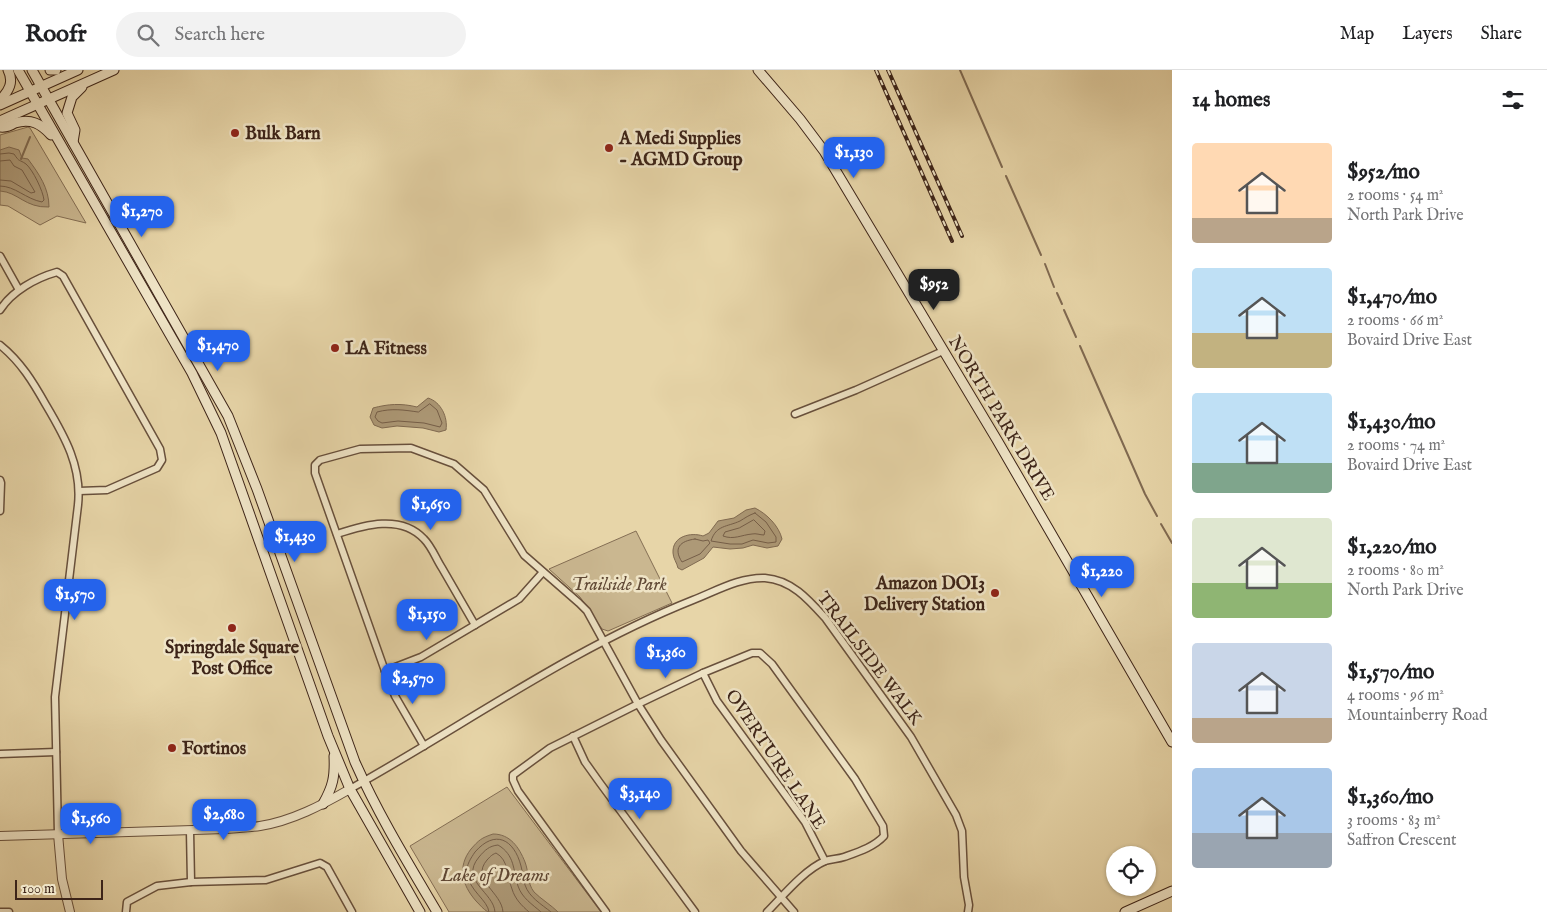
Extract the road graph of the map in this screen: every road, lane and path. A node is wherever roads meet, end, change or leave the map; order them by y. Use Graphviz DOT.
graph roads {
  1 [pos="8,70"];
  2 [pos="18,70"];
  3 [pos="32,70"];
  4 [pos="50,70"];
  5 [pos="56,70"];
  6 [pos="78,70"];
  7 [pos="114,70"];
  8 [pos="758,70"];
  9 [pos="89,81"];
  10 [pos="41,86"];
  11 [pos="30,92"];
  12 [pos="48,99"];
  13 [pos="0,100"];
  14 [pos="37,104"];
  15 [pos="0,105"];
  16 [pos="0,121"];
  17 [pos="0,127"];
  18 [pos="72,142"];
  19 [pos="62,148"];
  20 [pos="0,256"];
  21 [pos="19,290"];
  22 [pos="0,310"];
  23 [pos="0,345"];
  24 [pos="943,351"];
  25 [pos="795,414"];
  26 [pos="0,480"];
  27 [pos="242,487"];
  28 [pos="257,489"];
  29 [pos="79,491"];
  30 [pos="0,512"];
  31 [pos="337,534"];
  32 [pos="543,572"];
  33 [pos="475,626"];
  34 [pos="603,641"];
  35 [pos="385,671"];
  36 [pos="703,673"];
  37 [pos="638,704"];
  38 [pos="573,736"];
  39 [pos="1172,742"];
  40 [pos="424,746"];
  41 [pos="334,749"];
  42 [pos="56,752"];
  43 [pos="0,754"];
  44 [pos="363,781"];
  45 [pos="350,789"];
  46 [pos="323,804"];
  47 [pos="190,831"];
  48 [pos="58,834"];
  49 [pos="0,836"];
  50 [pos="826,861"];
  51 [pos="191,882"];
  52 [pos="1172,891"];
  53 [pos="782,898"];
  54 [pos="0,912"];
  55 [pos="9,912"];
  56 [pos="70,912"];
  57 [pos="126,912"];
  58 [pos="352,912"];
  59 [pos="420,912"];
  60 [pos="437,912"];
  61 [pos="606,912"];
  62 [pos="695,912"];
  63 [pos="767,912"];
  64 [pos="794,912"];
  65 [pos="968,912"];
  66 [pos="1125,912"];
  1 -- 13 [label="main road"];
  2 -- 11 [label="main road"];
  3 -- 10 [label="main road"];
  4 -- 5 [label="main road"];
  6 -- 10 [label="main road"];
  7 -- 9 [label="main road"];
  8 -- 24 [label="main road, NORTH PARK DRIVE"];
  9 -- 12 [label="main road"];
  9 -- 18 [label="main road"];
  10 -- 11 [label="main road"];
  10 -- 12 [label="main road"];
  11 -- 14 [label="main road"];
  11 -- 15 [label="main road"];
  12 -- 14 [label="main road"];
  12 -- 18 [label="main road"];
  14 -- 16 [label="main road"];
  14 -- 19 [label="main road"];
  17 -- 19 [label="main road"];
  18 -- 28 [label="main road"];
  19 -- 27 [label="main road"];
  20 -- 21 [label="street"];
  21 -- 22 [label="street"];
  21 -- 29 [label="street"];
  23 -- 29 [label="street"];
  24 -- 25 [label="street"];
  24 -- 39 [label="main road, NORTH PARK DRIVE"];
  26 -- 30 [label="street"];
  27 -- 28 [label="main road"];
  27 -- 41 [label="main road"];
  28 -- 44 [label="main road"];
  29 -- 42 [label="street"];
  31 -- 32 [label="street"];
  31 -- 33 [label="street"];
  31 -- 35 [label="street"];
  32 -- 33 [label="street"];
  32 -- 34 [label="street"];
  33 -- 35 [label="street"];
  34 -- 37 [label="street"];
  34 -- 40 [label="street, TRAILSIDE WALK"];
  34 -- 65 [label="street, TRAILSIDE WALK"];
  35 -- 40 [label="street"];
  36 -- 37 [label="street"];
  36 -- 50 [label="street, OVERTURE LANE"];
  36 -- 50 [label="street"];
  37 -- 38 [label="street"];
  37 -- 53 [label="street"];
  38 -- 61 [label="street"];
  38 -- 62 [label="street"];
  40 -- 44 [label="street, TRAILSIDE WALK"];
  41 -- 45 [label="main road"];
  41 -- 46 [label="main road"];
  42 -- 43 [label="street"];
  42 -- 48 [label="street"];
  44 -- 45 [label="street, TRAILSIDE WALK"];
  44 -- 60 [label="main road"];
  45 -- 46 [label="street"];
  45 -- 59 [label="main road"];
  46 -- 47 [label="street"];
  47 -- 48 [label="street"];
  47 -- 51 [label="street"];
  48 -- 49 [label="street"];
  48 -- 56 [label="street"];
  50 -- 53 [label="street"];
  51 -- 57 [label="street"];
  51 -- 58 [label="street"];
  52 -- 66 [label="main road"];
  53 -- 63 [label="street"];
  53 -- 64 [label="street"];
  54 -- 55 [label="street"];
}
